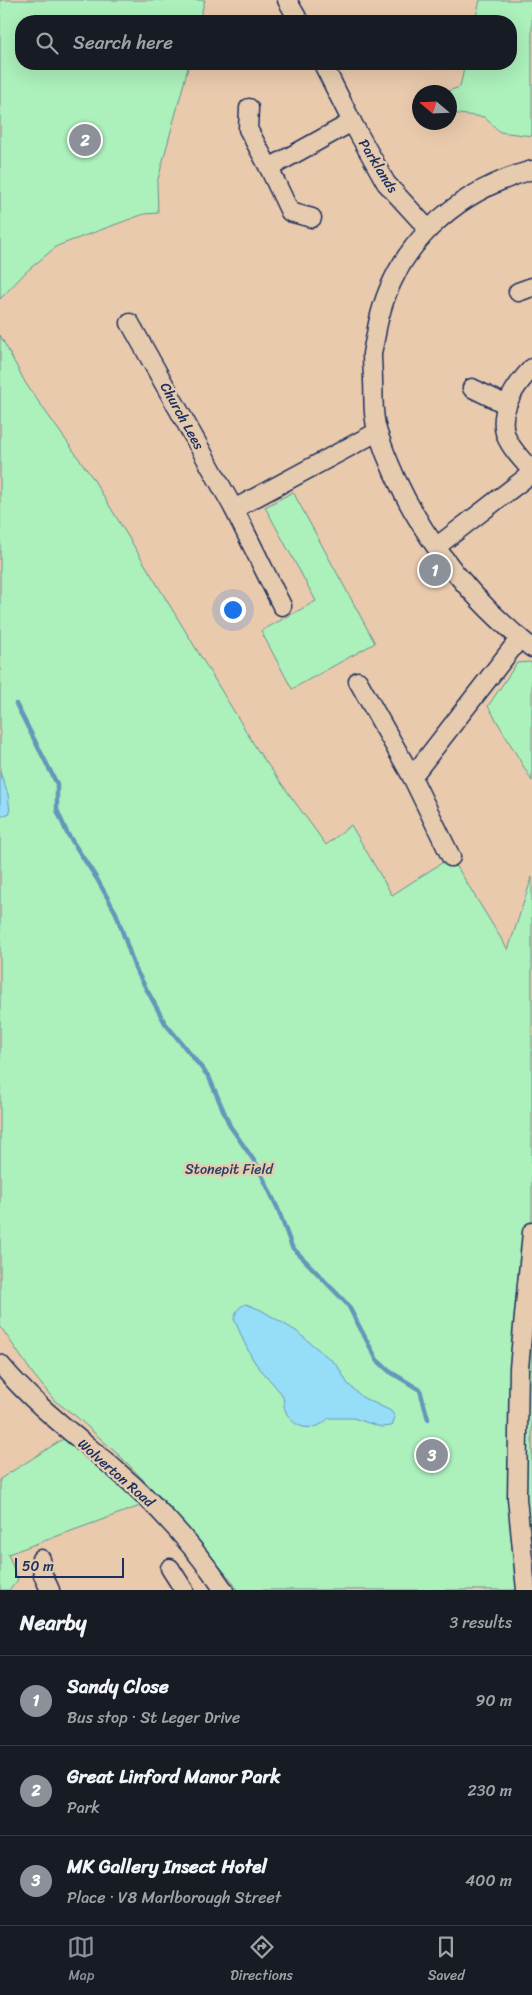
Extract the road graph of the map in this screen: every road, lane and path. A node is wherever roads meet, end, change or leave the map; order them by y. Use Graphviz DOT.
graph roads {
  1 [pos="287,0"];
  2 [pos="296,15"];
  3 [pos="326,70"];
  4 [pos="249,108"];
  5 [pos="352,122"];
  6 [pos="269,168"];
  7 [pos="532,170"];
  8 [pos="312,218"];
  9 [pos="428,229"];
  10 [pos="130,323"];
  11 [pos="532,368"];
  12 [pos="472,388"];
  13 [pos="507,405"];
  14 [pos="377,432"];
  15 [pos="532,472"];
  16 [pos="234,509"];
  17 [pos="436,546"];
  18 [pos="282,606"];
  19 [pos="526,643"];
  20 [pos="358,681"];
  21 [pos="412,777"];
  22 [pos="450,857"];
  23 [pos="532,1232"];
  24 [pos="0,1364"];
  25 [pos="41,1559"];
  26 [pos="170,1568"];
  27 [pos="50,1590"];
  28 [pos="184,1590"];
  29 [pos="224,1590"];
  30 [pos="526,1590"];
  1 -- 2 [label="street"];
  3 -- 5 [label="street, Parklands"];
  4 -- 6 [label="street"];
  5 -- 6 [label="street"];
  5 -- 9 [label="street, Parklands"];
  6 -- 8 [label="street"];
  7 -- 9 [label="street"];
  9 -- 14 [label="street"];
  10 -- 16 [label="street, Church Lees"];
  11 -- 13 [label="street"];
  12 -- 13 [label="street"];
  13 -- 15 [label="street"];
  14 -- 16 [label="street"];
  14 -- 17 [label="street"];
  15 -- 17 [label="street"];
  16 -- 18 [label="street, Church Lees"];
  17 -- 19 [label="street"];
  19 -- 21 [label="street"];
  20 -- 21 [label="street"];
  21 -- 22 [label="street"];
  23 -- 30 [label="street"];
  24 -- 29 [label="street, Wolverton Road"];
  25 -- 27 [label="street"];
  26 -- 28 [label="street"];
}
